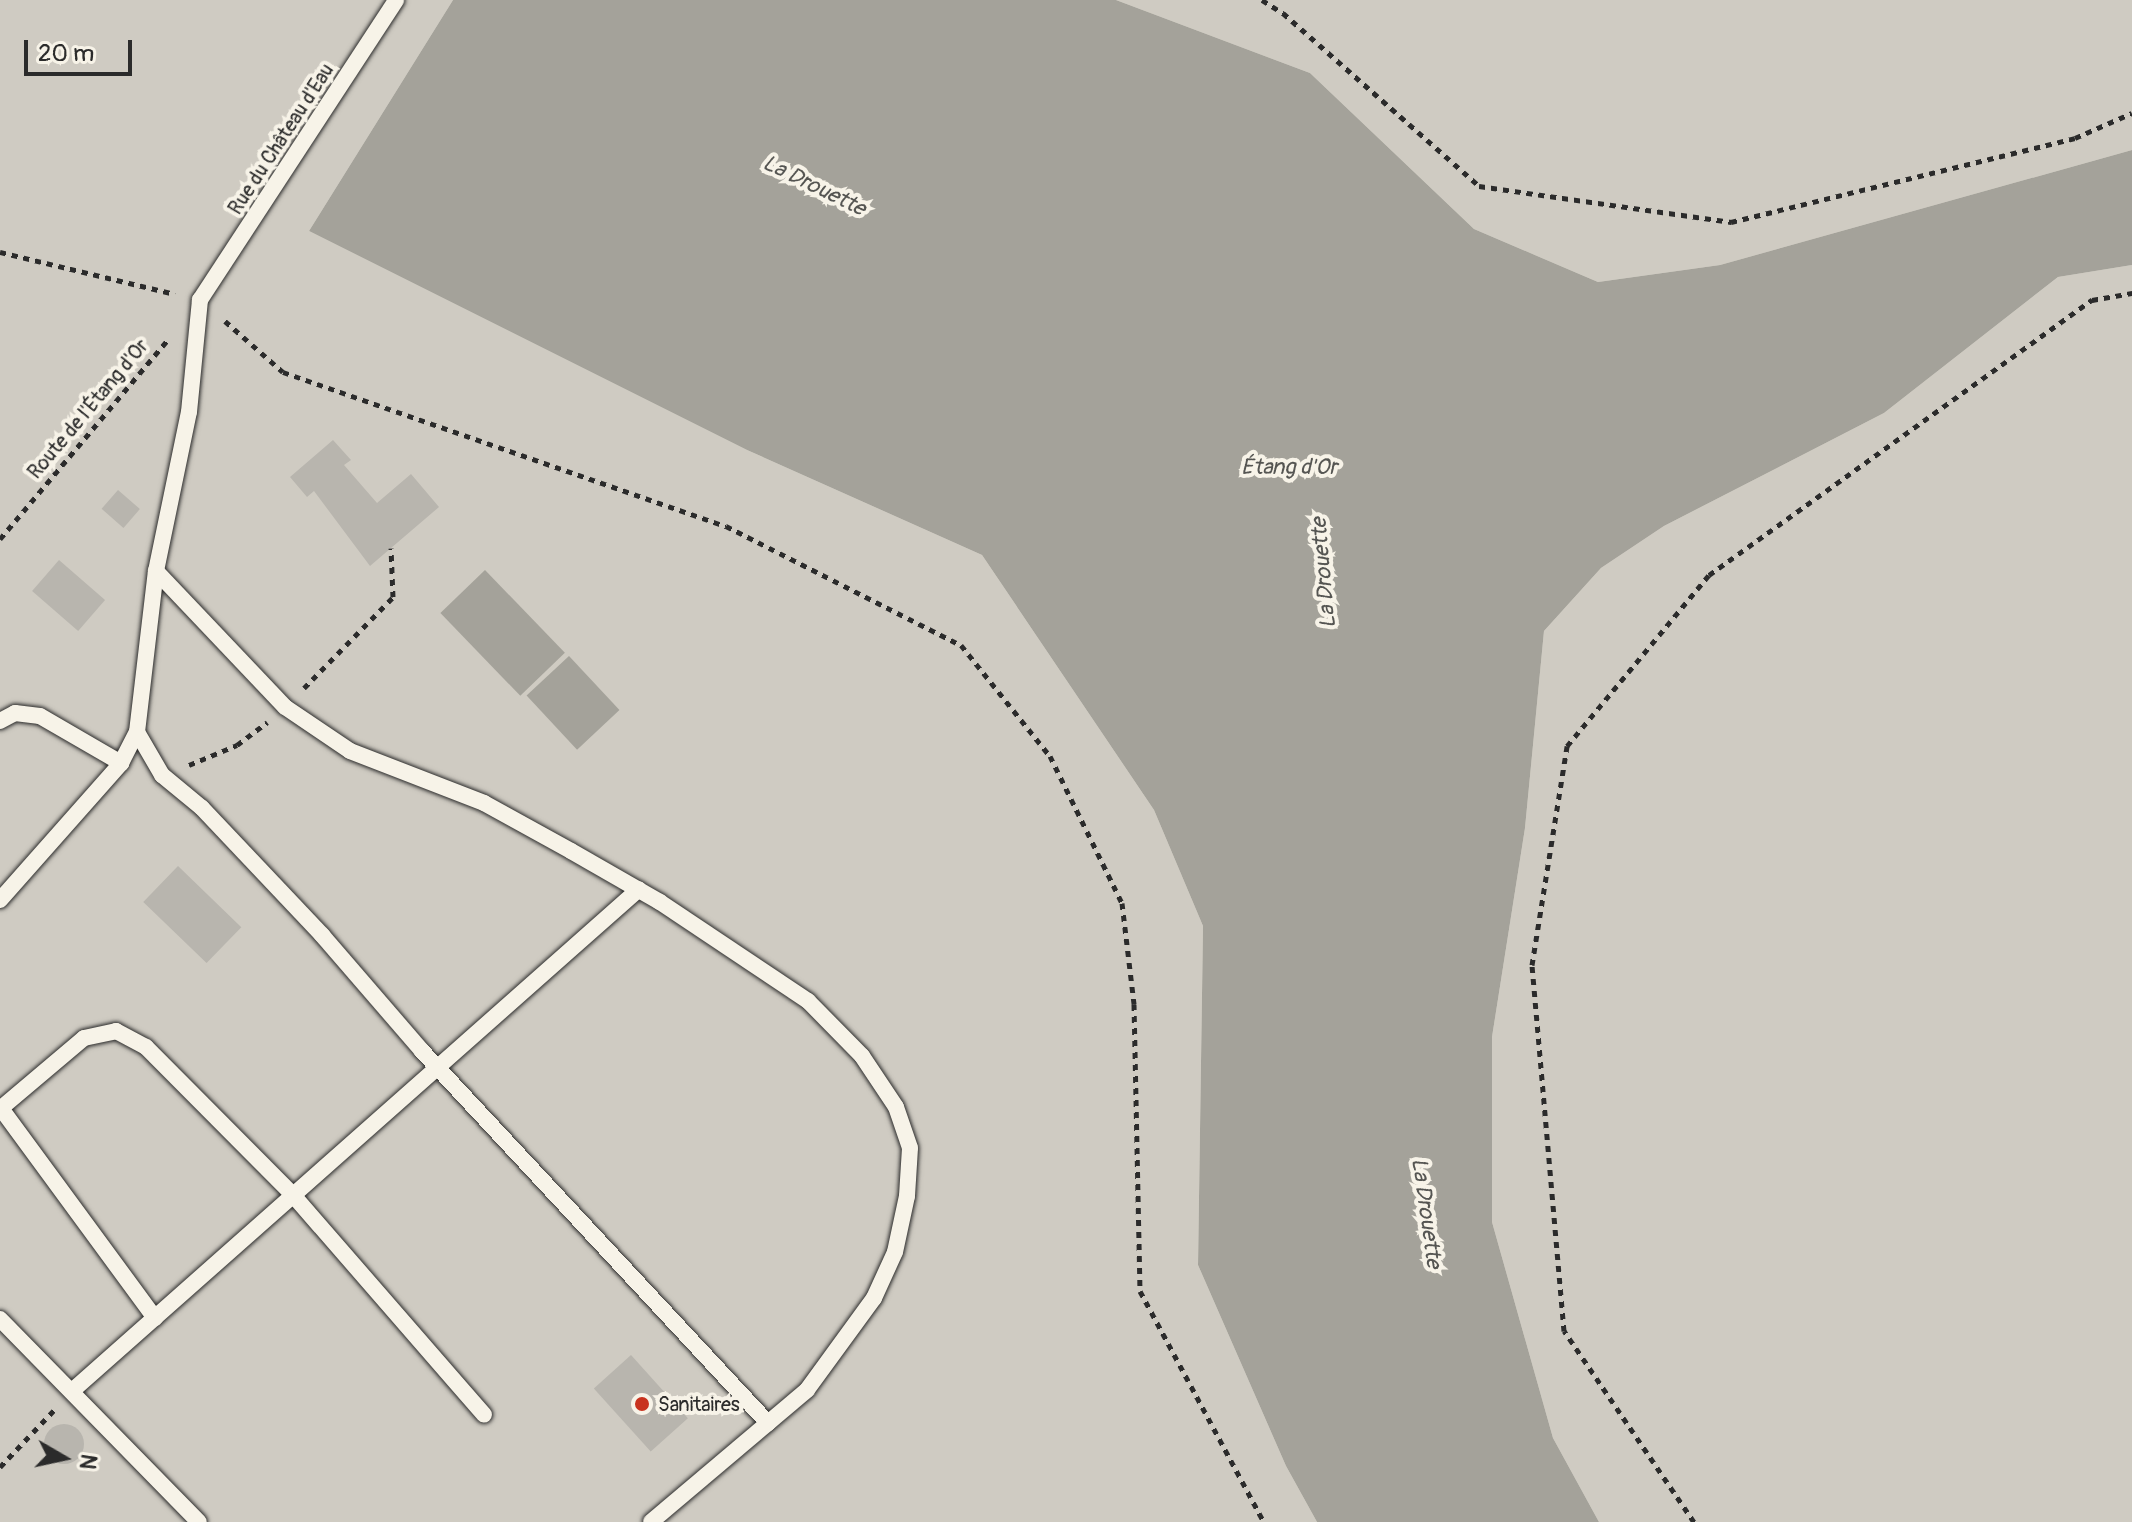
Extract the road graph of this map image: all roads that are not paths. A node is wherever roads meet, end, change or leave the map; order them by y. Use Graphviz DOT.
graph roads {
  1 [pos="396,0"];
  2 [pos="156,571"];
  3 [pos="0,721"];
  4 [pos="137,732"];
  5 [pos="121,763"];
  6 [pos="639,889"];
  7 [pos="0,900"];
  8 [pos="437,1067"];
  9 [pos="0,1108"];
  10 [pos="293,1195"];
  11 [pos="155,1318"];
  12 [pos="0,1319"];
  13 [pos="72,1391"];
  14 [pos="484,1415"];
  15 [pos="768,1423"];
  16 [pos="199,1522"];
  17 [pos="651,1522"];
  1 -- 2 [label="lane, Rue du Château d'Eau"];
  2 -- 4 [label="lane"];
  2 -- 6 [label="lane"];
  3 -- 5 [label="lane"];
  4 -- 5 [label="lane"];
  4 -- 8 [label="lane"];
  5 -- 7 [label="lane"];
  6 -- 8 [label="lane"];
  6 -- 15 [label="lane"];
  8 -- 10 [label="lane"];
  8 -- 15 [label="lane"];
  9 -- 10 [label="lane"];
  9 -- 11 [label="lane"];
  10 -- 11 [label="lane"];
  10 -- 14 [label="lane"];
  11 -- 13 [label="lane"];
  12 -- 13 [label="lane"];
  13 -- 16 [label="lane"];
  15 -- 17 [label="lane"];
}
